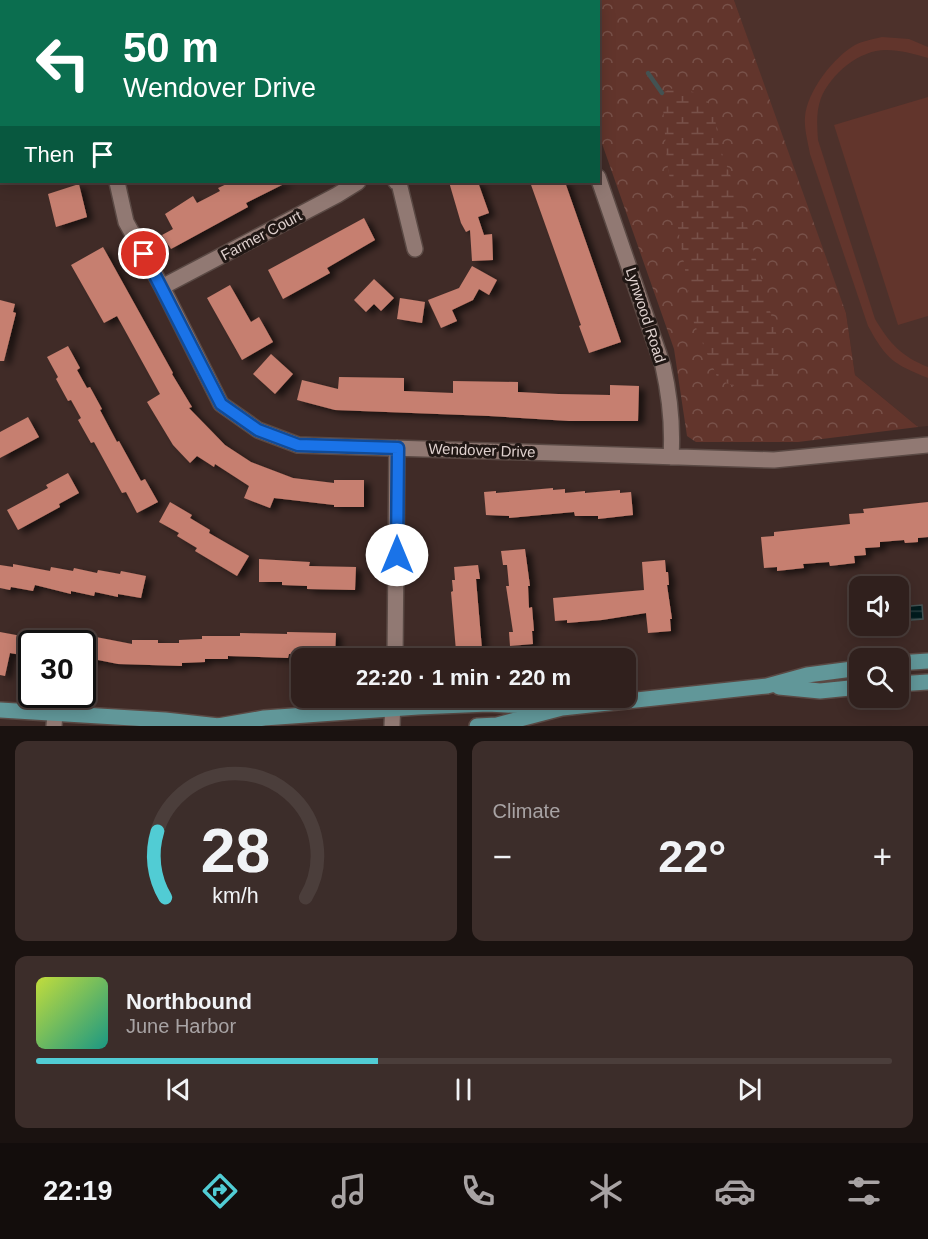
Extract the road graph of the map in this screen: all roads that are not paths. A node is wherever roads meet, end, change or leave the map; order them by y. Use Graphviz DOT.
graph roads {
  1 [pos="117,183"];
  2 [pos="356,183"];
  3 [pos="399,183"];
  4 [pos="600,183"];
  5 [pos="415,249"];
  6 [pos="162,286"];
  7 [pos="928,445"];
  8 [pos="398,448"];
  9 [pos="671,458"];
  10 [pos="395,648"];
  11 [pos="928,661"];
  12 [pos="909,662"];
  13 [pos="849,669"];
  14 [pos="928,682"];
  15 [pos="909,683"];
  16 [pos="767,686"];
  17 [pos="849,688"];
  18 [pos="636,700"];
  19 [pos="350,708"];
  20 [pos="393,708"];
  21 [pos="562,708"];
  22 [pos="0,710"];
  23 [pos="54,720"];
  24 [pos="218,726"];
  25 [pos="392,726"];
  26 [pos="477,726"];
  1 -- 6 [label="street, Wendover Drive"];
  2 -- 6 [label="street, Farmer Court"];
  3 -- 5 [label="street"];
  4 -- 9 [label="street, Lynwood Road"];
  6 -- 8 [label="street, Wendover Drive"];
  7 -- 9 [label="street, Wendover Drive"];
  8 -- 9 [label="street, Wendover Drive"];
  8 -- 10 [label="street"];
  11 -- 12 [label="main road"];
  13 -- 16 [label="main road"];
  14 -- 15 [label="main road"];
  16 -- 17 [label="main road"];
  16 -- 18 [label="main road"];
  19 -- 24 [label="main road"];
  20 -- 25 [label="street"];
  21 -- 26 [label="main road"];
  22 -- 23 [label="main road"];
  23 -- 24 [label="main road"];
}
